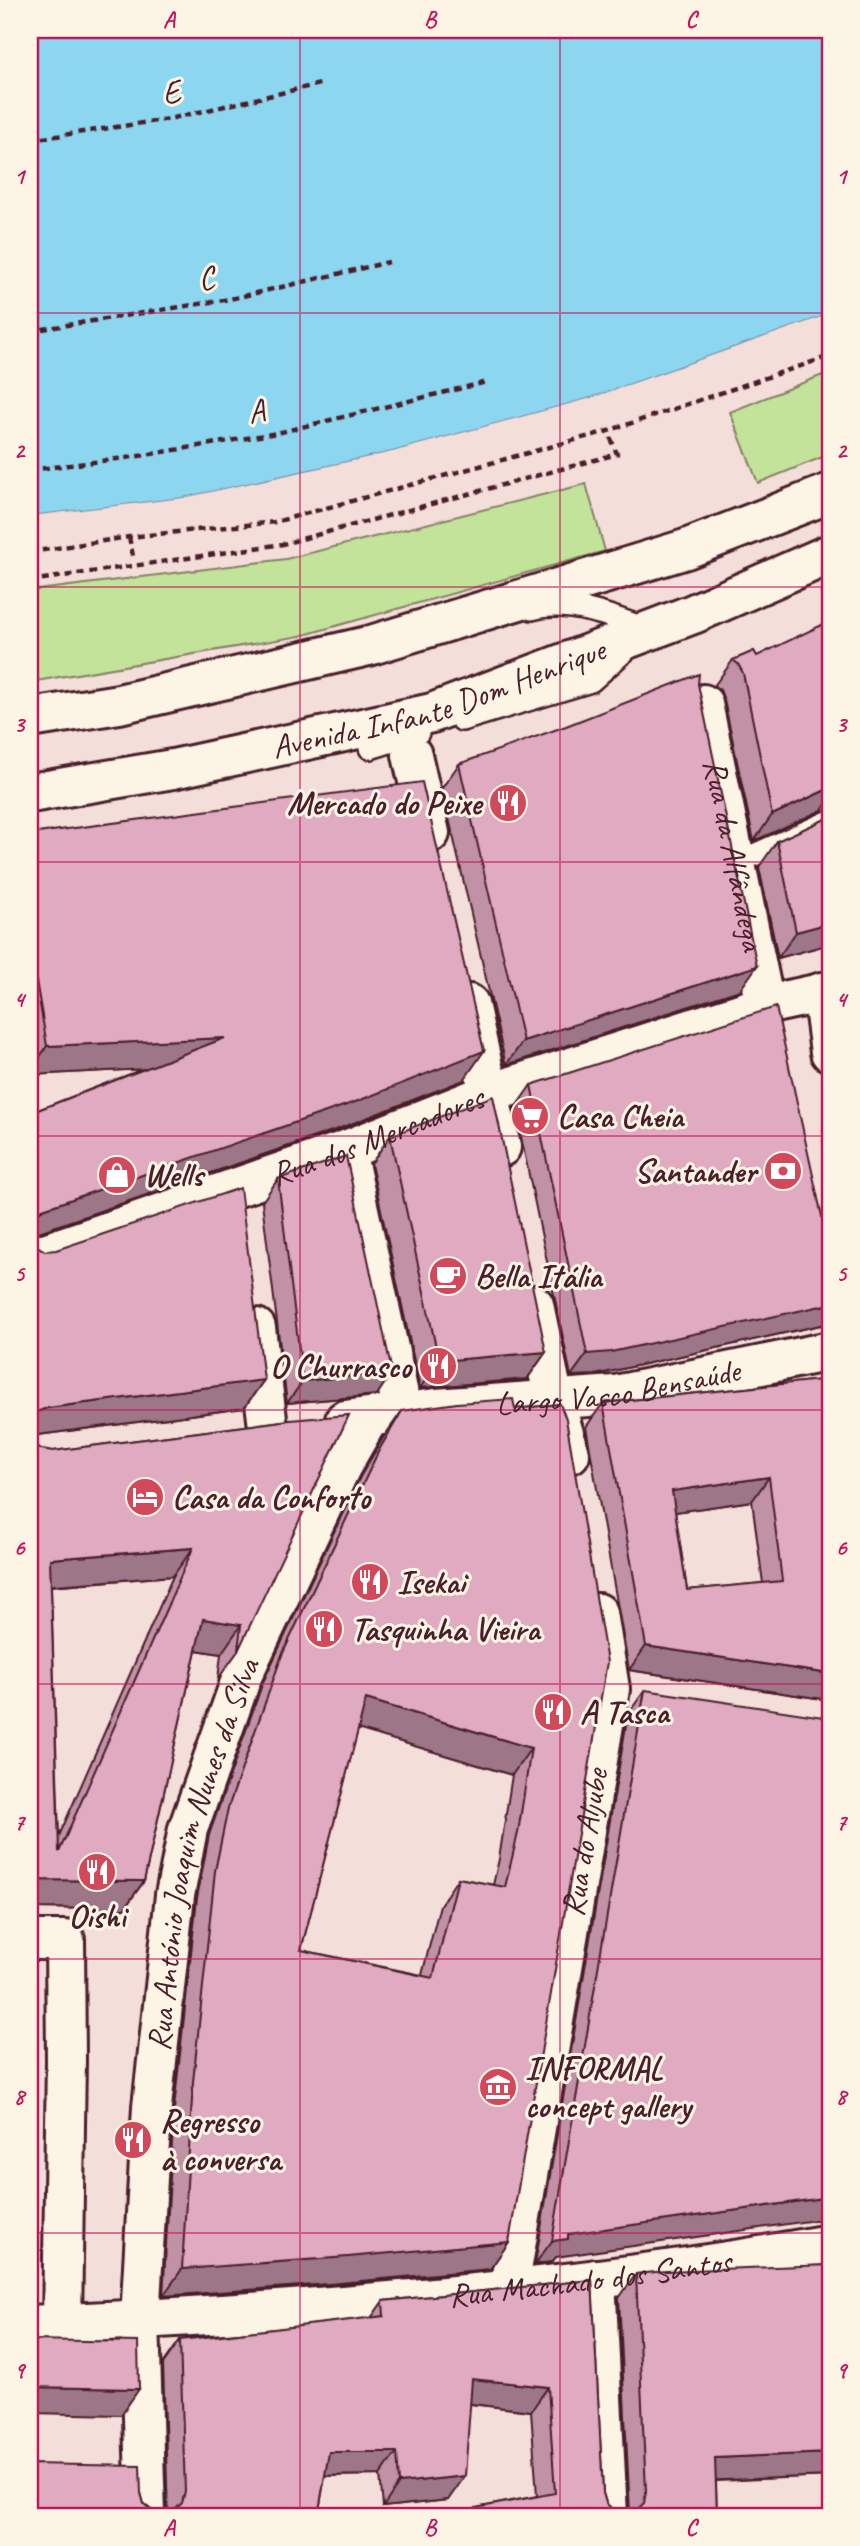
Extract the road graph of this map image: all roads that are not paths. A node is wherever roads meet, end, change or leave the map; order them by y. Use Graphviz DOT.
graph roads {
  1 [pos="830,493"];
  2 [pos="830,554"];
  3 [pos="648,630"];
  4 [pos="324,669"];
  5 [pos="704,704"];
  6 [pos="30,718"];
  7 [pos="370,748"];
  8 [pos="412,755"];
  9 [pos="30,793"];
  10 [pos="830,821"];
  11 [pos="437,863"];
  12 [pos="736,863"];
  13 [pos="462,971"];
  14 [pos="826,991"];
  15 [pos="765,1005"];
  16 [pos="830,1052"];
  17 [pos="490,1093"];
  18 [pos="346,1150"];
  19 [pos="238,1186"];
  20 [pos="509,1186"];
  21 [pos="243,1226"];
  22 [pos="30,1258"];
  23 [pos="526,1267"];
  24 [pos="251,1293"];
  25 [pos="830,1351"];
  26 [pos="554,1400"];
  27 [pos="386,1416"];
  28 [pos="575,1482"];
  29 [pos="592,1577"];
  30 [pos="47,1940"];
  31 [pos="830,2244"];
  32 [pos="596,2279"];
  33 [pos="509,2288"];
  34 [pos="140,2320"];
  35 [pos="46,2324"];
  36 [pos="146,2516"];
  37 [pos="608,2516"];
  1 -- 6 [label="street, Avenida Infante Dom Henrique"];
  2 -- 3 [label="street, Avenida Infante Dom Henrique"];
  3 -- 4 [label="lane"];
  3 -- 7 [label="lane"];
  3 -- 9 [label="street, Avenida Infante Dom Henrique"];
  5 -- 12 [label="street, Rua da Alfândega"];
  8 -- 11 [label="street"];
  10 -- 12 [label="lane"];
  12 -- 15 [label="street, Rua da Alfândega"];
  13 -- 17 [label="street"];
  14 -- 15 [label="street, Rua dos Mercadores"];
  14 -- 16 [label="street"];
  15 -- 17 [label="street, Rua dos Mercadores"];
  17 -- 18 [label="street, Rua dos Mercadores"];
  17 -- 20 [label="street"];
  18 -- 19 [label="street, Rua dos Mercadores"];
  18 -- 27 [label="street"];
  19 -- 21 [label="street"];
  19 -- 22 [label="street, Rua dos Mercadores"];
  23 -- 26 [label="street"];
  24 -- 27 [label="street, Largo Vasco Bensaúde"];
  25 -- 26 [label="street, Largo Vasco Bensaúde"];
  26 -- 27 [label="street, Largo Vasco Bensaúde"];
  26 -- 28 [label="street"];
  27 -- 34 [label="street, Rua António Joaquim Nunes da Silva"];
  29 -- 33 [label="street, Rua do Aljube"];
  30 -- 35 [label="street"];
  31 -- 32 [label="street, Rua Machado dos Santos"];
  32 -- 33 [label="street, Rua Machado dos Santos"];
  32 -- 37 [label="street"];
  33 -- 34 [label="street, Rua Machado dos Santos"];
  34 -- 35 [label="street, Rua Machado dos Santos"];
  34 -- 36 [label="street, Rua António Joaquim Nunes da Silva"];
}
